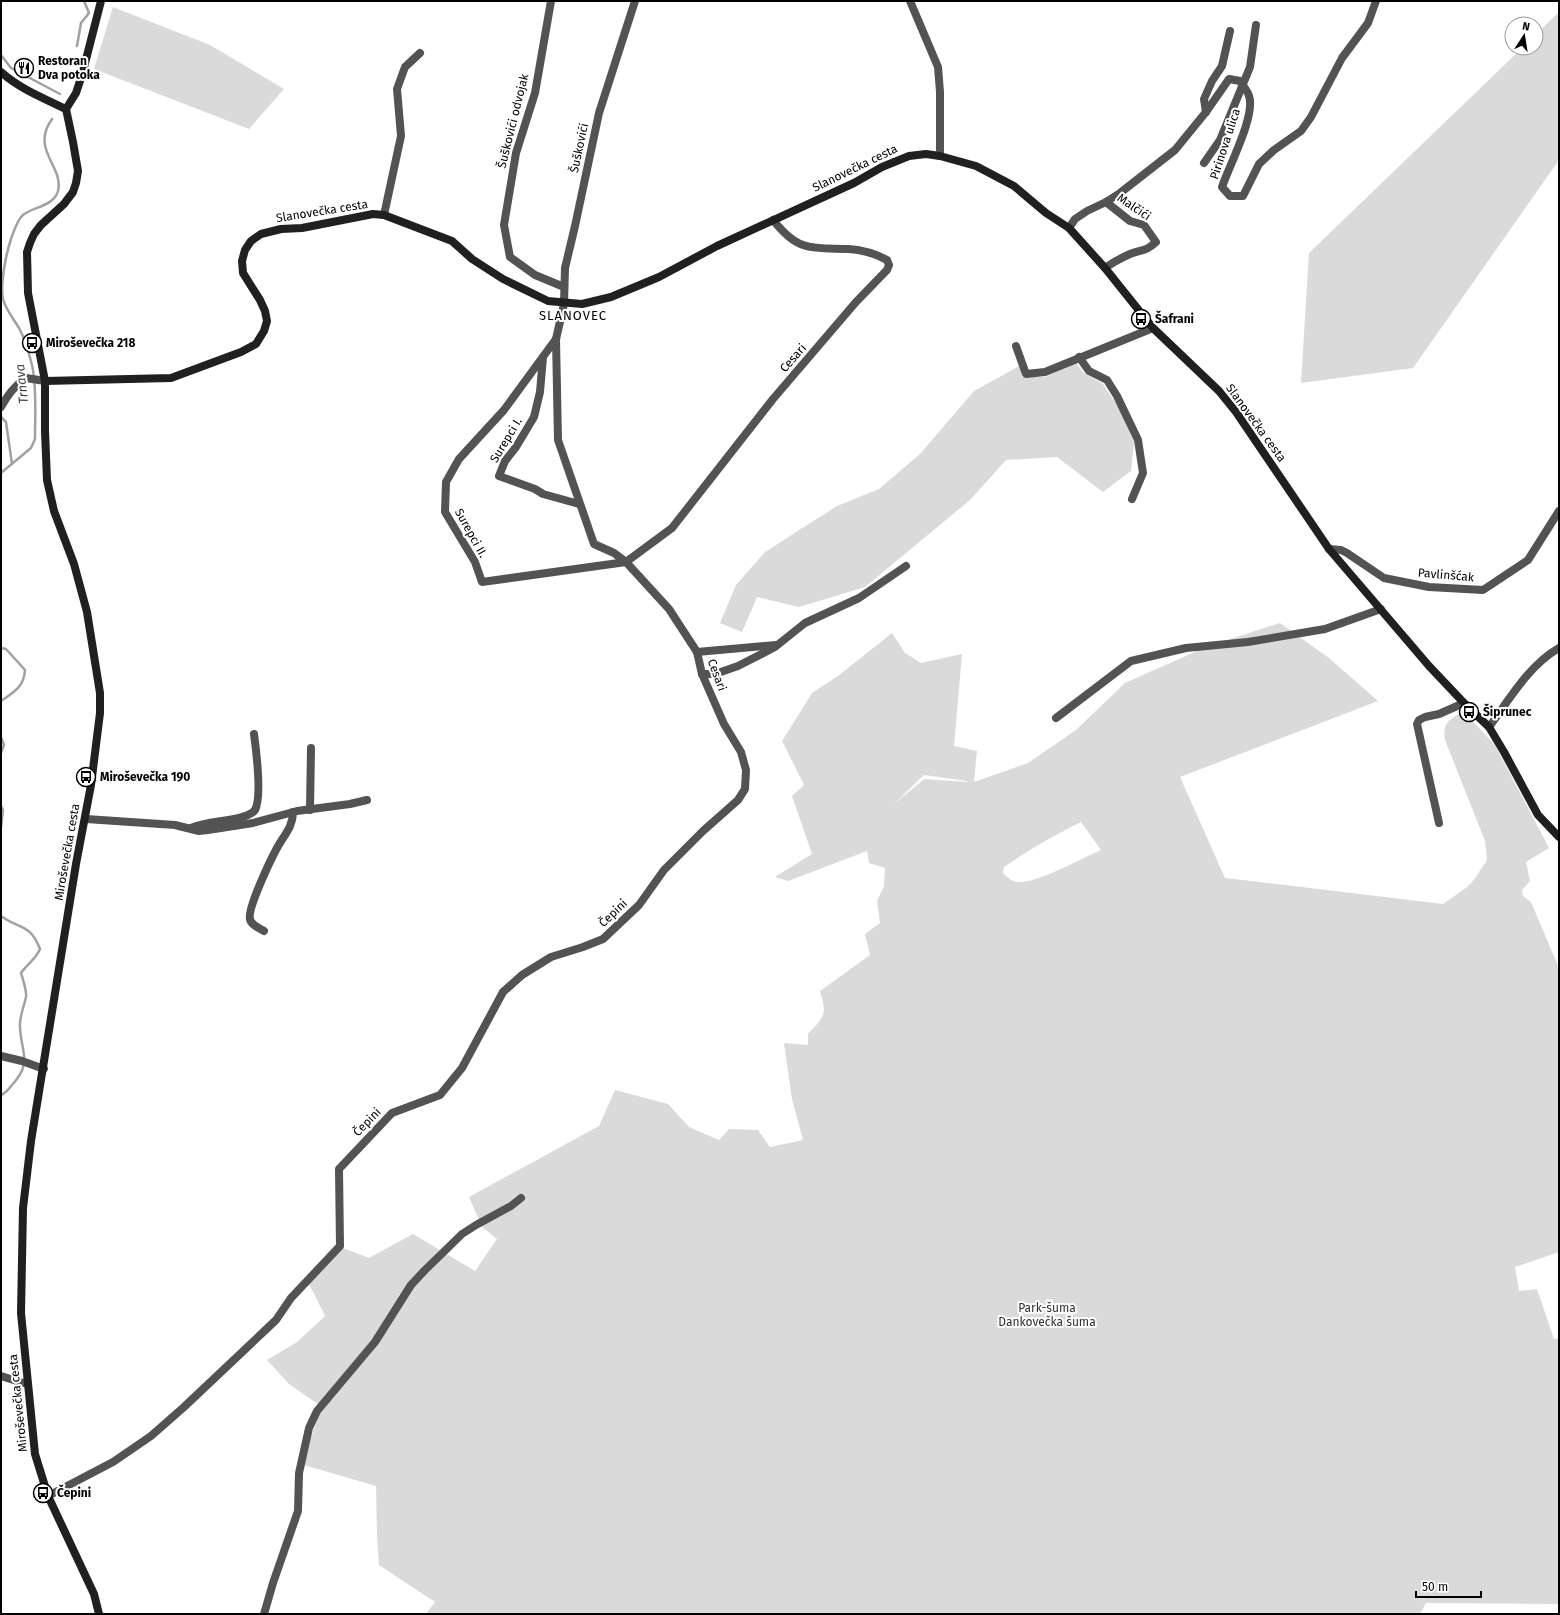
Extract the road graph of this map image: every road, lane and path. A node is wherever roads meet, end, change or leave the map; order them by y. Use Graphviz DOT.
graph roads {
  1 [pos="101,1"];
  2 [pos="551,1"];
  3 [pos="635,1"];
  4 [pos="910,1"];
  5 [pos="1376,1"];
  6 [pos="1256,25"];
  7 [pos="1230,31"];
  8 [pos="420,53"];
  9 [pos="1,72"];
  10 [pos="1242,85"];
  11 [pos="66,109"];
  12 [pos="1206,112"];
  13 [pos="940,156"];
  14 [pos="1204,163"];
  15 [pos="1106,202"];
  16 [pos="384,215"];
  17 [pos="773,220"];
  18 [pos="1069,228"];
  19 [pos="1105,268"];
  20 [pos="564,287"];
  21 [pos="564,304"];
  22 [pos="1153,328"];
  23 [pos="556,339"];
  24 [pos="1016,346"];
  25 [pos="543,356"];
  26 [pos="1080,357"];
  27 [pos="37,379"];
  28 [pos="1,407"];
  29 [pos="1132,499"];
  30 [pos="579,504"];
  31 [pos="1559,511"];
  32 [pos="1329,550"];
  33 [pos="626,562"];
  34 [pos="906,566"];
  35 [pos="1381,609"];
  36 [pos="779,645"];
  37 [pos="1559,648"];
  38 [pos="697,652"];
  39 [pos="702,674"];
  40 [pos="1464,704"];
  41 [pos="1056,718"];
  42 [pos="1489,727"];
  43 [pos="254,734"];
  44 [pos="311,748"];
  45 [pos="746,789"];
  46 [pos="367,800"];
  47 [pos="310,810"];
  48 [pos="293,812"];
  49 [pos="86,819"];
  50 [pos="1438,823"];
  51 [pos="191,828"];
  52 [pos="1559,837"];
  53 [pos="264,931"];
  54 [pos="1,1056"];
  55 [pos="44,1069"];
  56 [pos="521,1198"];
  57 [pos="1,1376"];
  58 [pos="27,1384"];
  59 [pos="48,1496"];
  60 [pos="99,1614"];
  61 [pos="264,1614"];
  1 -- 11 [label="street"];
  2 -- 20 [label="street, Šuškovići odvojak"];
  3 -- 20 [label="street, Šuškovići"];
  4 -- 13 [label="street"];
  5 -- 10 [label="street, Pirinova ulica"];
  6 -- 10 [label="street"];
  7 -- 12 [label="street"];
  8 -- 16 [label="street"];
  9 -- 11 [label="street"];
  10 -- 12 [label="street, Pirinova ulica"];
  10 -- 14 [label="street"];
  11 -- 27 [label="street, Miroševečka cesta"];
  12 -- 15 [label="street, Pirinova ulica"];
  13 -- 17 [label="street, Slanovečka cesta"];
  13 -- 18 [label="street, Slanovečka cesta"];
  15 -- 18 [label="street, Pirinova ulica"];
  15 -- 19 [label="street, Malčići"];
  16 -- 21 [label="street, Slanovečka cesta"];
  16 -- 27 [label="street, Slanovečka cesta"];
  17 -- 21 [label="street, Slanovečka cesta"];
  17 -- 33 [label="street, Cesari"];
  18 -- 19 [label="street, Slanovečka cesta"];
  19 -- 22 [label="street, Slanovečka cesta"];
  20 -- 21 [label="street, Šuškovići"];
  21 -- 23 [label="street, Cesari"];
  22 -- 26 [label="street"];
  22 -- 32 [label="street, Slanovečka cesta"];
  23 -- 25 [label="street, Surepci II."];
  23 -- 30 [label="street, Cesari"];
  24 -- 26 [label="street"];
  25 -- 30 [label="street, Surepci I."];
  25 -- 33 [label="street, Surepci II."];
  26 -- 29 [label="street"];
  27 -- 28 [label="street"];
  27 -- 49 [label="street, Miroševečka cesta"];
  30 -- 33 [label="street, Cesari"];
  31 -- 32 [label="street, Pavlinšćak"];
  32 -- 35 [label="street, Slanovečka cesta"];
  33 -- 38 [label="street, Cesari"];
  34 -- 36 [label="street"];
  35 -- 40 [label="street, Slanovečka cesta"];
  35 -- 41 [label="street"];
  36 -- 38 [label="street"];
  36 -- 39 [label="street"];
  37 -- 42 [label="street"];
  38 -- 39 [label="street, Cesari"];
  39 -- 45 [label="street, Cesari"];
  40 -- 42 [label="street, Slanovečka cesta"];
  40 -- 50 [label="street"];
  42 -- 52 [label="street, Slanovečka cesta"];
  43 -- 51 [label="street"];
  44 -- 47 [label="street"];
  45 -- 59 [label="street, Čepini"];
  46 -- 47 [label="street"];
  47 -- 48 [label="street"];
  48 -- 51 [label="street"];
  48 -- 53 [label="street"];
  49 -- 51 [label="street"];
  49 -- 55 [label="street, Miroševečka cesta"];
  54 -- 55 [label="street"];
  55 -- 58 [label="street, Miroševečka cesta"];
  56 -- 61 [label="street"];
  57 -- 58 [label="street"];
  58 -- 59 [label="street, Miroševečka cesta"];
  59 -- 60 [label="street, Miroševečka cesta"];
}
